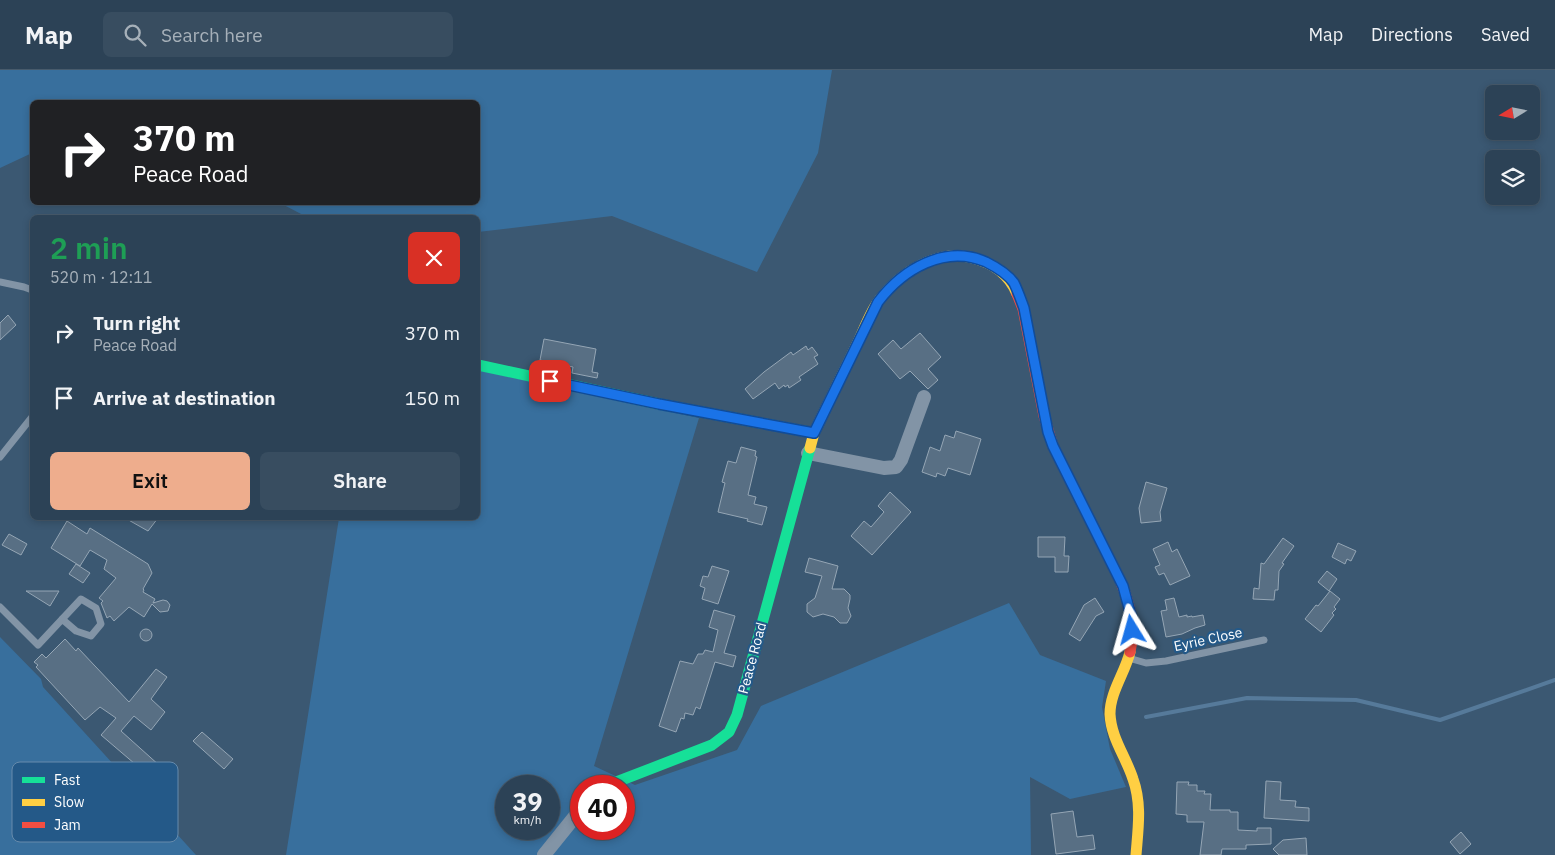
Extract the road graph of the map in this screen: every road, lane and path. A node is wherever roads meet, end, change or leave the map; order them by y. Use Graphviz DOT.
graph roads {
  1 [pos="0,282"];
  2 [pos="30,289"];
  3 [pos="480,365"];
  4 [pos="924,397"];
  5 [pos="30,423"];
  6 [pos="814,433"];
  7 [pos="808,453"];
  8 [pos="0,457"];
  9 [pos="0,607"];
  10 [pos="62,619"];
  11 [pos="1264,640"];
  12 [pos="1129,659"];
  13 [pos="634,775"];
  14 [pos="570,823"];
  15 [pos="544,855"];
  16 [pos="1136,855"];
  1 -- 2 [label="lane"];
  3 -- 6 [label="street"];
  4 -- 7 [label="street"];
  5 -- 8 [label="lane"];
  6 -- 7 [label="street, Peace Road"];
  6 -- 12 [label="street, Peace Road"];
  7 -- 13 [label="street, Peace Road"];
  9 -- 10 [label="lane"];
  10 -- 10 [label="lane"];
  11 -- 12 [label="lane, Eyrie Close"];
  12 -- 16 [label="street, Peace Road"];
  14 -- 15 [label="street"];
}
